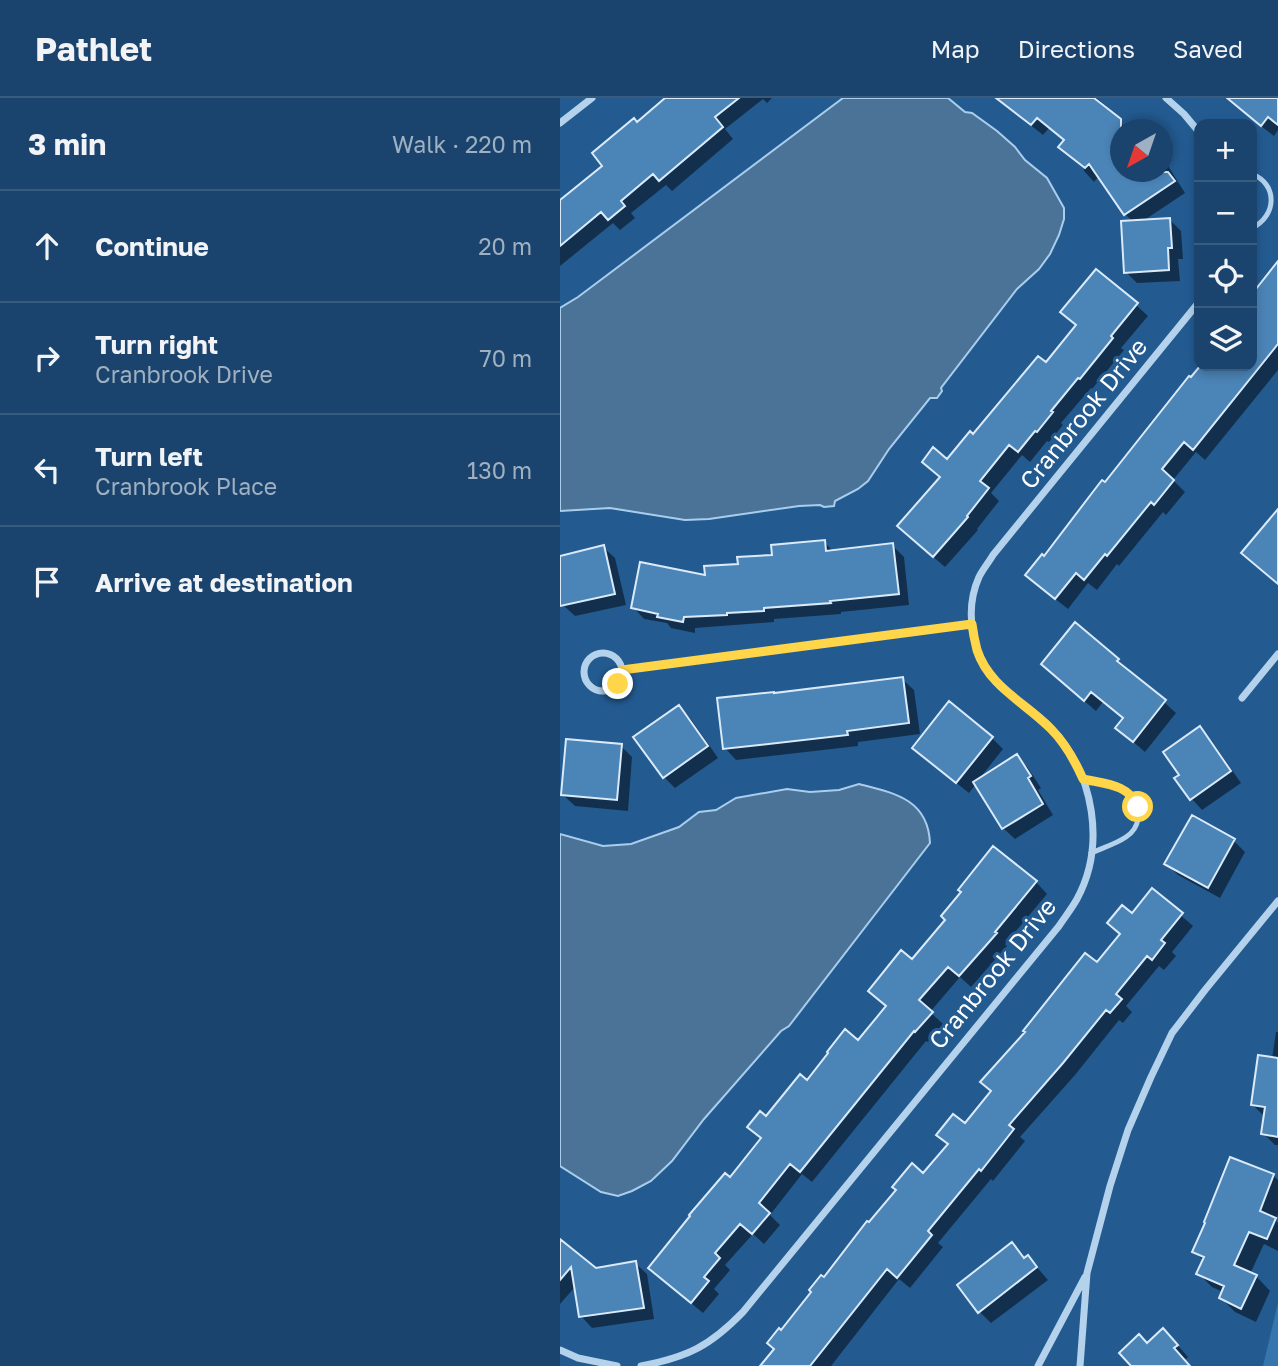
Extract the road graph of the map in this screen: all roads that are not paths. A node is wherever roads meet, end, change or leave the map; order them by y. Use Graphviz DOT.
graph roads {
  1 [pos="592,98"];
  2 [pos="1166,98"];
  3 [pos="560,123"];
  4 [pos="1194,126"];
  5 [pos="1257,177"];
  6 [pos="1257,226"];
  7 [pos="1194,308"];
  8 [pos="972,624"];
  9 [pos="1278,654"];
  10 [pos="622,670"];
  11 [pos="1242,698"];
  12 [pos="1083,779"];
  13 [pos="1091,853"];
  14 [pos="1278,901"];
  15 [pos="1087,1273"];
  16 [pos="560,1350"];
  17 [pos="671,1363"];
  18 [pos="609,1366"];
  19 [pos="617,1366"];
  20 [pos="641,1366"];
  21 [pos="1038,1366"];
  22 [pos="1080,1366"];
  1 -- 3 [label="street"];
  2 -- 4 [label="street"];
  5 -- 6 [label="lane"];
  7 -- 8 [label="street, Cranbrook Drive"];
  8 -- 10 [label="street"];
  8 -- 12 [label="street, Cranbrook Drive"];
  9 -- 11 [label="street"];
  10 -- 10 [label="street"];
  12 -- 13 [label="street, Cranbrook Drive"];
  12 -- 13 [label="lane"];
  13 -- 17 [label="street, Cranbrook Drive"];
  14 -- 15 [label="street"];
  15 -- 21 [label="street"];
  15 -- 22 [label="street"];
  16 -- 18 [label="street"];
  17 -- 20 [label="street, Cranbrook Drive"];
  18 -- 19 [label="street"];
}
